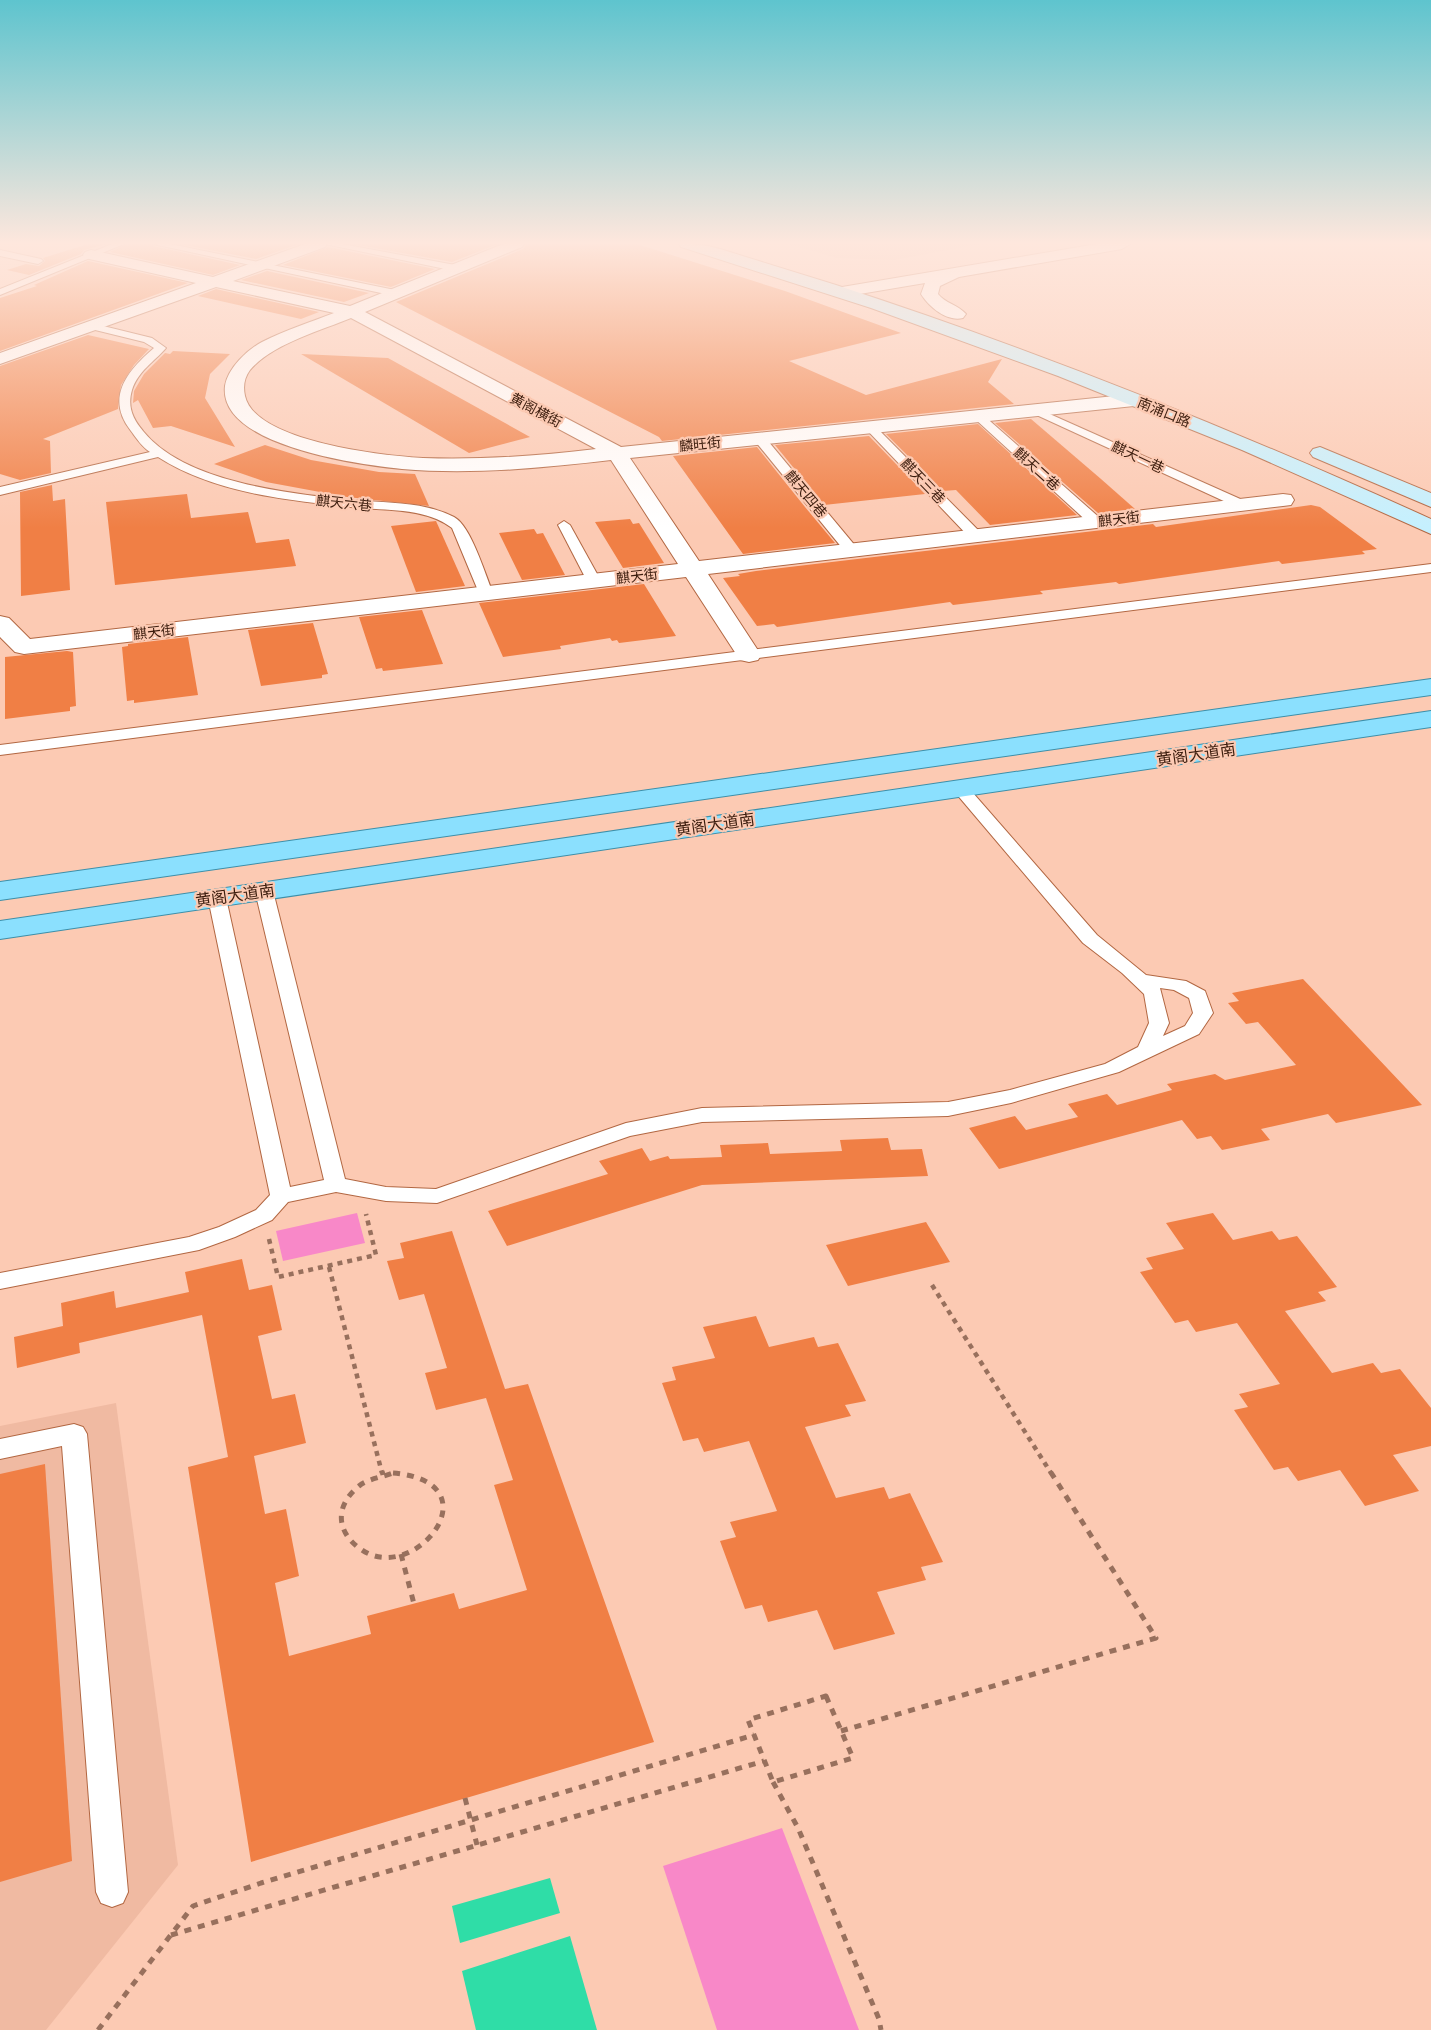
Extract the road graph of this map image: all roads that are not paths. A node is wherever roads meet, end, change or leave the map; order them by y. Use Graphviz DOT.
graph roads {
  1 [pos="56,339"];
  2 [pos="143,339"];
  3 [pos="285,339"];
  4 [pos="402,339"];
  5 [pos="976,339"];
  6 [pos="0,359"];
  7 [pos="1134,400"];
  8 [pos="1034,410"];
  9 [pos="978,416"];
  10 [pos="870,427"];
  11 [pos="759,438"];
  12 [pos="1301,445"];
  13 [pos="160,453"];
  14 [pos="616,453"];
  15 [pos="0,491"];
  16 [pos="1283,500"];
  17 [pos="1431,501"];
  18 [pos="1243,505"];
  19 [pos="1096,522"];
  20 [pos="564,525"];
  21 [pos="1431,527"];
  22 [pos="976,536"];
  23 [pos="852,550"];
  24 [pos="1431,568"];
  25 [pos="693,569"];
  26 [pos="594,581"];
  27 [pos="486,593"];
  28 [pos="0,623"];
  29 [pos="749,654"];
  30 [pos="1431,687"];
  31 [pos="1431,719"];
  32 [pos="0,750"];
  33 [pos="960,789"];
  34 [pos="0,891"];
  35 [pos="264,891"];
  36 [pos="217,898"];
  37 [pos="0,930"];
  38 [pos="1141,980"];
  39 [pos="1146,1051"];
  40 [pos="336,1185"];
  41 [pos="281,1196"];
  42 [pos="0,1281"];
  43 [pos="0,1449"];
  44 [pos="112,1892"];
  1 -- 6 [label="street"];
  2 -- 13 [label="lane, 麒天六巷"];
  3 -- 14 [label="street, 麟旺街"];
  4 -- 14 [label="street, 黄阁横街"];
  5 -- 7 [label="main road, 南涌口路"];
  7 -- 8 [label="street, 麟旺街"];
  7 -- 21 [label="main road, 南涌口路"];
  8 -- 9 [label="street, 麟旺街"];
  8 -- 18 [label="lane, 麒天一巷"];
  9 -- 10 [label="street, 麟旺街"];
  9 -- 19 [label="lane, 麒天二巷"];
  10 -- 11 [label="street, 麟旺街"];
  10 -- 22 [label="lane, 麒天三巷"];
  11 -- 14 [label="street, 麟旺街"];
  11 -- 23 [label="lane, 麒天四巷"];
  12 -- 17 [label="main road"];
  13 -- 15 [label="lane"];
  13 -- 27 [label="lane, 麒天六巷"];
  14 -- 25 [label="street, 黄阁横街"];
  16 -- 18 [label="street, 麒天街"];
  18 -- 19 [label="street, 麒天街"];
  19 -- 22 [label="street, 麒天街"];
  20 -- 26 [label="lane"];
  22 -- 23 [label="street, 麒天街"];
  23 -- 25 [label="street, 麒天街"];
  24 -- 29 [label="lane"];
  25 -- 26 [label="street, 麒天街"];
  25 -- 29 [label="street, 黄阁横街"];
  26 -- 27 [label="street, 麒天街"];
  27 -- 28 [label="street, 麒天街"];
  29 -- 32 [label="lane"];
  30 -- 34 [label="main road, 黄阁大道南"];
  31 -- 33 [label="main road, 黄阁大道南"];
  33 -- 35 [label="main road, 黄阁大道南"];
  33 -- 38 [label="lane"];
  35 -- 36 [label="main road, 黄阁大道南"];
  35 -- 40 [label="lane"];
  36 -- 37 [label="main road, 黄阁大道南"];
  36 -- 41 [label="lane"];
  38 -- 39 [label="lane"];
  38 -- 39 [label="lane"];
  39 -- 40 [label="lane"];
  40 -- 41 [label="lane"];
  41 -- 42 [label="lane"];
  43 -- 44 [label="lane"];
}
